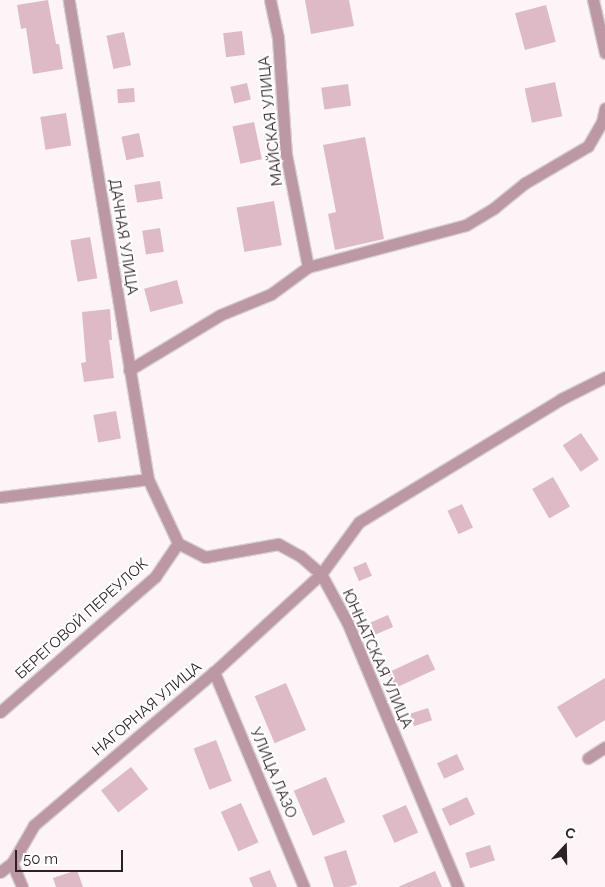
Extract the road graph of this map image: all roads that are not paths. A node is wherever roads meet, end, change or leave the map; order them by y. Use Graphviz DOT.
graph roads {
  1 [pos="70,0"];
  2 [pos="270,0"];
  3 [pos="593,0"];
  4 [pos="605,53"];
  5 [pos="605,108"];
  6 [pos="308,267"];
  7 [pos="129,370"];
  8 [pos="605,377"];
  9 [pos="148,479"];
  10 [pos="0,497"];
  11 [pos="178,543"];
  12 [pos="321,574"];
  13 [pos="214,672"];
  14 [pos="0,712"];
  15 [pos="605,747"];
  16 [pos="588,758"];
  17 [pos="12,862"];
  18 [pos="0,872"];
  19 [pos="22,887"];
  20 [pos="304,887"];
  21 [pos="458,887"];
  1 -- 7 [label="street, ДАЧНАЯ УЛИЦА"];
  2 -- 6 [label="street, МАЙСКАЯ УЛИЦА"];
  3 -- 4 [label="street"];
  5 -- 6 [label="street"];
  6 -- 7 [label="street"];
  7 -- 9 [label="street, ДАЧНАЯ УЛИЦА"];
  8 -- 12 [label="street"];
  9 -- 10 [label="street"];
  9 -- 11 [label="street, ДАЧНАЯ УЛИЦА"];
  11 -- 12 [label="street"];
  11 -- 14 [label="street, БЕРЕГОВОЙ ПЕРЕУЛОК"];
  12 -- 13 [label="street, НАГОРНАЯ УЛИЦА"];
  12 -- 21 [label="street, ЮННАТСКАЯ УЛИЦА"];
  13 -- 17 [label="street, НАГОРНАЯ УЛИЦА"];
  13 -- 20 [label="street, УЛИЦА ЛАЗО"];
  15 -- 16 [label="street"];
  17 -- 18 [label="street, НАГОРНАЯ УЛИЦА"];
  17 -- 19 [label="street"];
}
